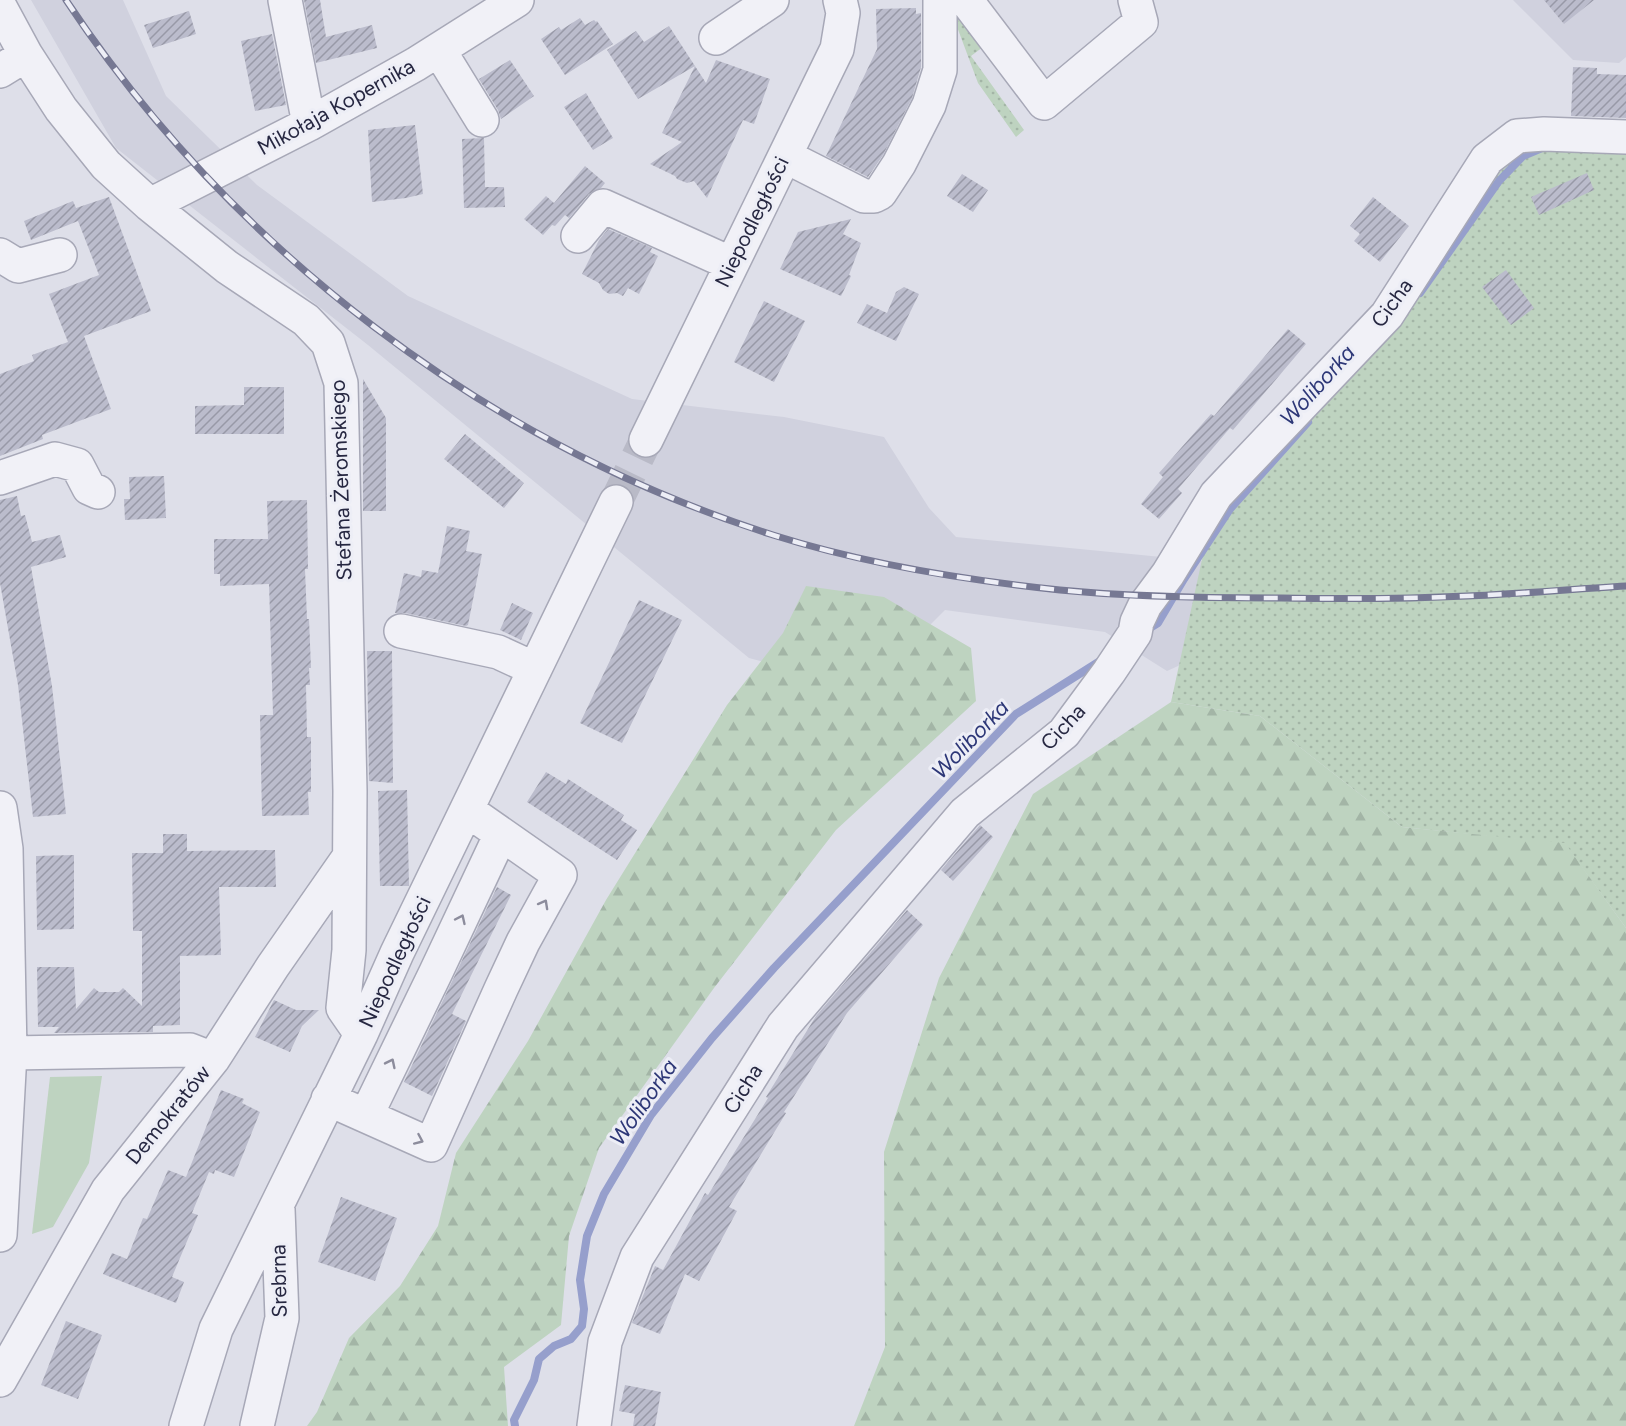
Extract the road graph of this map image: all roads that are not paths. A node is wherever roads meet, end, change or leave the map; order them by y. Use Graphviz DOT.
graph roads {
  1 [pos="285,0"];
  2 [pos="517,0"];
  3 [pos="771,0"];
  4 [pos="840,0"];
  5 [pos="940,0"];
  6 [pos="966,0"];
  7 [pos="1135,0"];
  8 [pos="0,7"];
  9 [pos="716,38"];
  10 [pos="439,50"];
  11 [pos="13,63"];
  12 [pos="482,120"];
  13 [pos="309,124"];
  14 [pos="1626,137"];
  15 [pos="785,156"];
  16 [pos="150,205"];
  17 [pos="578,236"];
  18 [pos="0,255"];
  19 [pos="60,255"];
  20 [pos="732,264"];
  21 [pos="646,440"];
  22 [pos="0,478"];
  23 [pos="98,492"];
  24 [pos="616,502"];
  25 [pos="401,632"];
  26 [pos="535,669"];
  27 [pos="0,808"];
  28 [pos="467,810"];
  29 [pos="501,834"];
  30 [pos="349,857"];
  31 [pos="397,953"];
  32 [pos="436,972"];
  33 [pos="361,1034"];
  34 [pos="10,1053"];
  35 [pos="213,1059"];
  36 [pos="328,1099"];
  37 [pos="366,1116"];
  38 [pos="2,1158"];
  39 [pos="277,1205"];
  40 [pos="0,1235"];
  41 [pos="2,1370"];
  42 [pos="186,1426"];
  43 [pos="256,1426"];
  44 [pos="594,1426"];
  1 -- 13 [label="street"];
  2 -- 10 [label="street, Mikołaja Kopernika"];
  3 -- 9 [label="street"];
  4 -- 15 [label="street, Niepodległości"];
  5 -- 15 [label="street"];
  6 -- 7 [label="street"];
  8 -- 11 [label="street, Stefana Żeromskiego"];
  10 -- 12 [label="street"];
  10 -- 13 [label="street, Mikołaja Kopernika"];
  11 -- 16 [label="street, Stefana Żeromskiego"];
  13 -- 16 [label="street, Mikołaja Kopernika"];
  14 -- 44 [label="street, Cicha"];
  15 -- 20 [label="street, Niepodległości"];
  16 -- 30 [label="street, Stefana Żeromskiego"];
  17 -- 20 [label="street"];
  18 -- 19 [label="street"];
  20 -- 21 [label="street, Niepodległości"];
  22 -- 23 [label="street"];
  24 -- 26 [label="street, Niepodległości"];
  25 -- 26 [label="street"];
  26 -- 28 [label="street, Niepodległości"];
  27 -- 34 [label="street"];
  28 -- 29 [label="street"];
  28 -- 31 [label="street, Niepodległości"];
  32 -- 29 [label="street, one-way"];
  37 -- 29 [label="street, one-way"];
  30 -- 33 [label="street, Stefana Żeromskiego"];
  30 -- 35 [label="street, Demokratów"];
  31 -- 32 [label="street"];
  31 -- 33 [label="street, Niepodległości"];
  37 -- 32 [label="street, one-way"];
  33 -- 36 [label="street, Niepodległości"];
  34 -- 35 [label="street"];
  34 -- 38 [label="street"];
  35 -- 41 [label="street, Demokratów"];
  36 -- 37 [label="street"];
  36 -- 39 [label="street, Niepodległości"];
  38 -- 40 [label="street"];
  39 -- 42 [label="street, Niepodległości"];
  39 -- 43 [label="street, Srebrna"];
}
